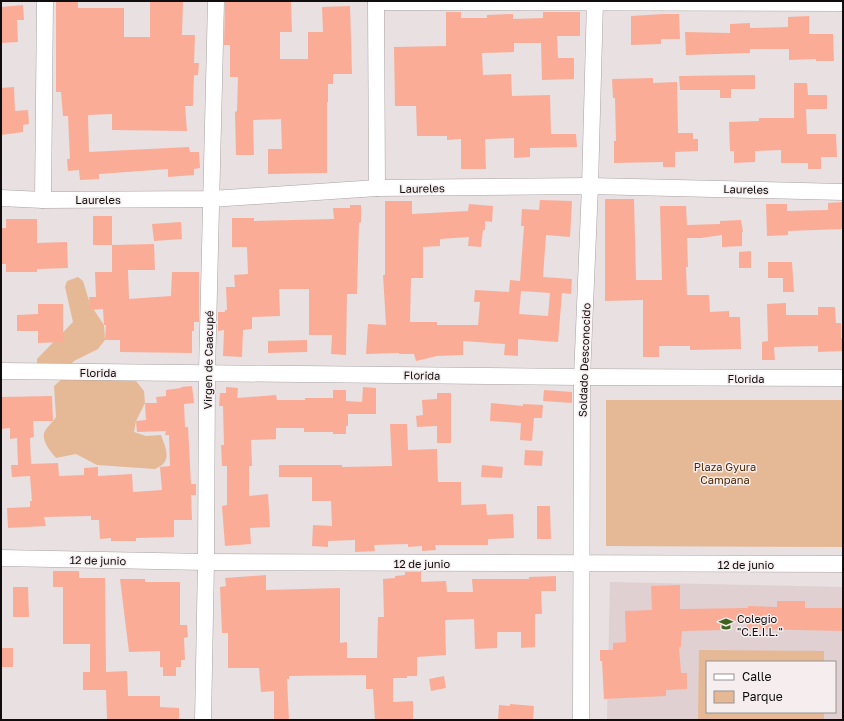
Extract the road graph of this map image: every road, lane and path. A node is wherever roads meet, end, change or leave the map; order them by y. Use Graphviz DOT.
graph roads {
  1 [pos="45,1"];
  2 [pos="216,1"];
  3 [pos="376,2"];
  4 [pos="595,2"];
  5 [pos="843,3"];
  6 [pos="590,186"];
  7 [pos="377,188"];
  8 [pos="843,192"];
  9 [pos="1,198"];
  10 [pos="211,199"];
  11 [pos="43,200"];
  12 [pos="1,371"];
  13 [pos="207,372"];
  14 [pos="582,377"];
  15 [pos="843,378"];
  16 [pos="1,558"];
  17 [pos="206,562"];
  18 [pos="582,563"];
  19 [pos="843,564"];
  20 [pos="203,720"];
  21 [pos="581,720"];
  1 -- 11 [label="street"];
  2 -- 10 [label="street, Virgen de Caacupé"];
  3 -- 4 [label="street"];
  3 -- 7 [label="street"];
  4 -- 5 [label="street"];
  4 -- 6 [label="street, Soldado Desconocido"];
  6 -- 7 [label="street, Laureles"];
  6 -- 8 [label="street, Laureles"];
  6 -- 14 [label="street, Soldado Desconocido"];
  7 -- 10 [label="street, Laureles"];
  9 -- 11 [label="street, Laureles"];
  10 -- 11 [label="street, Laureles"];
  10 -- 13 [label="street, Virgen de Caacupé"];
  12 -- 13 [label="street, Florida"];
  13 -- 14 [label="street, Florida"];
  13 -- 17 [label="street, Virgen de Caacupé"];
  14 -- 15 [label="street, Florida"];
  14 -- 18 [label="street, Soldado Desconocido"];
  16 -- 17 [label="street, 12 de junio"];
  17 -- 18 [label="street, 12 de junio"];
  17 -- 20 [label="street, Virgen de Caacupé"];
  18 -- 19 [label="street, 12 de junio"];
  18 -- 21 [label="street, Soldado Desconocido"];
}
